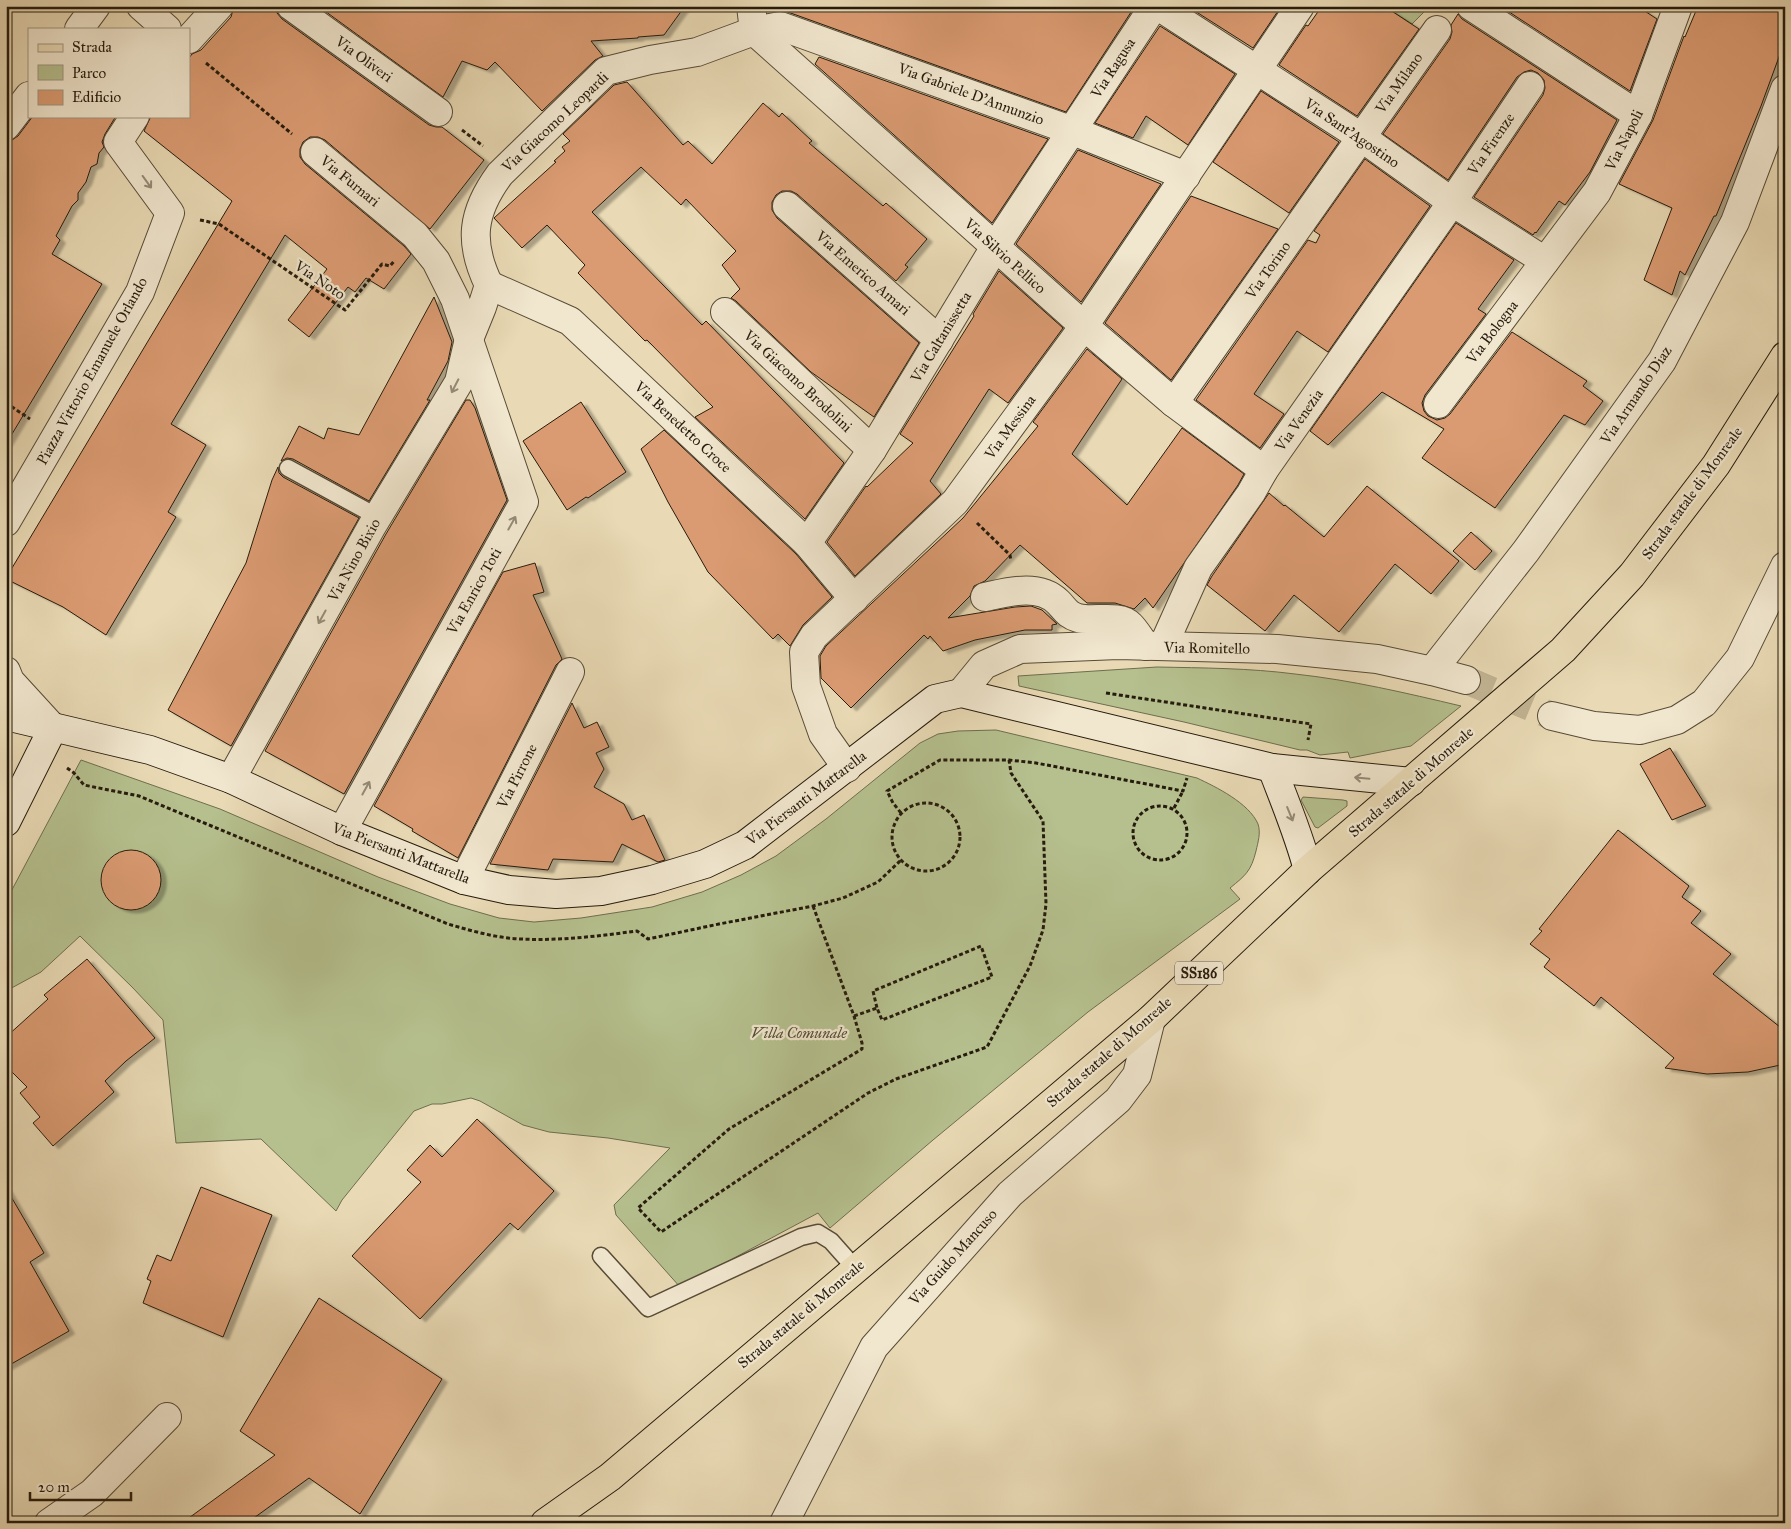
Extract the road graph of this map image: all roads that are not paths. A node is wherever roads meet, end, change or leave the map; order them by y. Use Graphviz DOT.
graph roads {
  1 [pos="96,6"];
  2 [pos="141,6"];
  3 [pos="219,6"];
  4 [pos="290,6"];
  5 [pos="1154,6"];
  6 [pos="1158,6"];
  7 [pos="1300,6"];
  8 [pos="1471,6"];
  9 [pos="1678,6"];
  10 [pos="752,18"];
  11 [pos="80,28"];
  12 [pos="166,28"];
  13 [pos="1437,30"];
  14 [pos="194,49"];
  15 [pos="1258,71"];
  16 [pos="1530,86"];
  17 [pos="1785,89"];
  18 [pos="28,97"];
  19 [pos="438,112"];
  20 [pos="1638,115"];
  21 [pos="134,118"];
  22 [pos="6,126"];
  23 [pos="1073,131"];
  24 [pos="1361,137"];
  25 [pos="315,152"];
  26 [pos="1186,176"];
  27 [pos="1452,202"];
  28 [pos="786,206"];
  29 [pos="995,247"];
  30 [pos="1545,261"];
  31 [pos="489,285"];
  32 [pos="725,312"];
  33 [pos="1084,326"];
  34 [pos="469,339"];
  35 [pos="939,340"];
  36 [pos="1785,356"];
  37 [pos="1174,403"];
  38 [pos="1438,404"];
  39 [pos="872,450"];
  40 [pos="288,468"];
  41 [pos="1264,470"];
  42 [pos="378,517"];
  43 [pos="6,522"];
  44 [pos="807,542"];
  45 [pos="1785,566"];
  46 [pos="985,597"];
  47 [pos="854,599"];
  48 [pos="1154,646"];
  49 [pos="1432,670"];
  50 [pos="6,671"];
  51 [pos="570,672"];
  52 [pos="1466,680"];
  53 [pos="961,693"];
  54 [pos="6,716"];
  55 [pos="1552,716"];
  56 [pos="66,731"];
  57 [pos="847,768"];
  58 [pos="1272,768"];
  59 [pos="231,780"];
  60 [pos="1411,782"];
  61 [pos="6,822"];
  62 [pos="342,831"];
  63 [pos="1308,870"];
  64 [pos="464,880"];
  65 [pos="1151,1019"];
  66 [pos="601,1256"];
  67 [pos="855,1268"];
  68 [pos="167,1417"];
  69 [pos="48,1523"];
  70 [pos="544,1523"];
  71 [pos="784,1523"];
  1 -- 11 [label="street"];
  2 -- 12 [label="street"];
  3 -- 14 [label="street"];
  4 -- 19 [label="street, Via Oliveri"];
  5 -- 23 [label="street, Via Ragusa"];
  6 -- 15 [label="street, Via Sant'Agostino"];
  7 -- 15 [label="street, Via Messina"];
  8 -- 20 [label="street"];
  9 -- 20 [label="street, Via Napoli"];
  10 -- 23 [label="street, Via Gabriele D'Annunzio"];
  10 -- 29 [label="street, Via Silvio Pellico"];
  10 -- 31 [label="street, Via Giacomo Leopardi"];
  13 -- 24 [label="street, Via Milano"];
  15 -- 24 [label="street, Via Sant'Agostino"];
  15 -- 26 [label="street, Via Messina"];
  16 -- 27 [label="street, Via Firenze"];
  17 -- 49 [label="street, Via Armando Diaz"];
  18 -- 22 [label="street"];
  20 -- 30 [label="street, Via Napoli"];
  21 -- 43 [label="street, Piazza Vittorio Emanuele Orlando, one-way"];
  23 -- 26 [label="street, Via Gabriele D'Annunzio"];
  23 -- 29 [label="street, Via Caltanissetta"];
  24 -- 27 [label="street, Via Sant'Agostino"];
  24 -- 37 [label="street, Via Torino"];
  25 -- 34 [label="street, Via Furnari"];
  26 -- 33 [label="street, Via Messina"];
  27 -- 30 [label="street, Via Sant'Agostino"];
  27 -- 41 [label="street, Via Venezia"];
  28 -- 35 [label="street, Via Emerico Amari"];
  29 -- 33 [label="street, Via Silvio Pellico"];
  29 -- 35 [label="street, Via Caltanissetta"];
  30 -- 38 [label="street, Via Bologna"];
  31 -- 34 [label="street, Via Nino Bixio"];
  31 -- 44 [label="street, Via Benedetto Croce"];
  32 -- 39 [label="street, Via Giacomo Brodolini"];
  33 -- 37 [label="street, Via Silvio Pellico"];
  33 -- 47 [label="street, Via Messina"];
  34 -- 42 [label="street, Via Nino Bixio, one-way"];
  62 -- 34 [label="street, Via Enrico Toti, one-way"];
  35 -- 39 [label="street, Via Caltanissetta"];
  36 -- 60 [label="main road, Strada statale di Monreale / SS186"];
  37 -- 41 [label="street, Via Silvio Pellico"];
  39 -- 44 [label="street, Via Caltanissetta"];
  40 -- 42 [label="lane"];
  41 -- 48 [label="street, Via Venezia"];
  42 -- 59 [label="street, Via Nino Bixio, one-way"];
  44 -- 47 [label="street, Via Benedetto Croce"];
  45 -- 55 [label="street"];
  46 -- 48 [label="street"];
  47 -- 57 [label="street, Via Messina"];
  48 -- 49 [label="street, Via Romitello"];
  48 -- 53 [label="street, Via Romitello"];
  49 -- 52 [label="street, Via Romitello"];
  50 -- 56 [label="street"];
  51 -- 64 [label="street, Via Pirrone"];
  53 -- 57 [label="street, Via Piersanti Mattarella"];
  53 -- 58 [label="street, Via Piersanti Mattarella"];
  54 -- 56 [label="street, Via Piersanti Mattarella"];
  56 -- 59 [label="street, Via Piersanti Mattarella"];
  56 -- 61 [label="street"];
  57 -- 64 [label="street, Via Piersanti Mattarella"];
  60 -- 58 [label="street, Via Piersanti Mattarella, one-way"];
  58 -- 63 [label="street, one-way"];
  59 -- 62 [label="street, Via Piersanti Mattarella"];
  60 -- 63 [label="main road, Strada statale di Monreale / SS186"];
  62 -- 64 [label="street, Via Piersanti Mattarella"];
  63 -- 65 [label="main road, Strada statale di Monreale / SS186"];
  65 -- 67 [label="main road, Strada statale di Monreale / SS186"];
  65 -- 71 [label="street, Via Guido Mancuso"];
  66 -- 67 [label="lane"];
  67 -- 70 [label="main road, Strada statale di Monreale / SS186"];
  68 -- 69 [label="street"];
}
